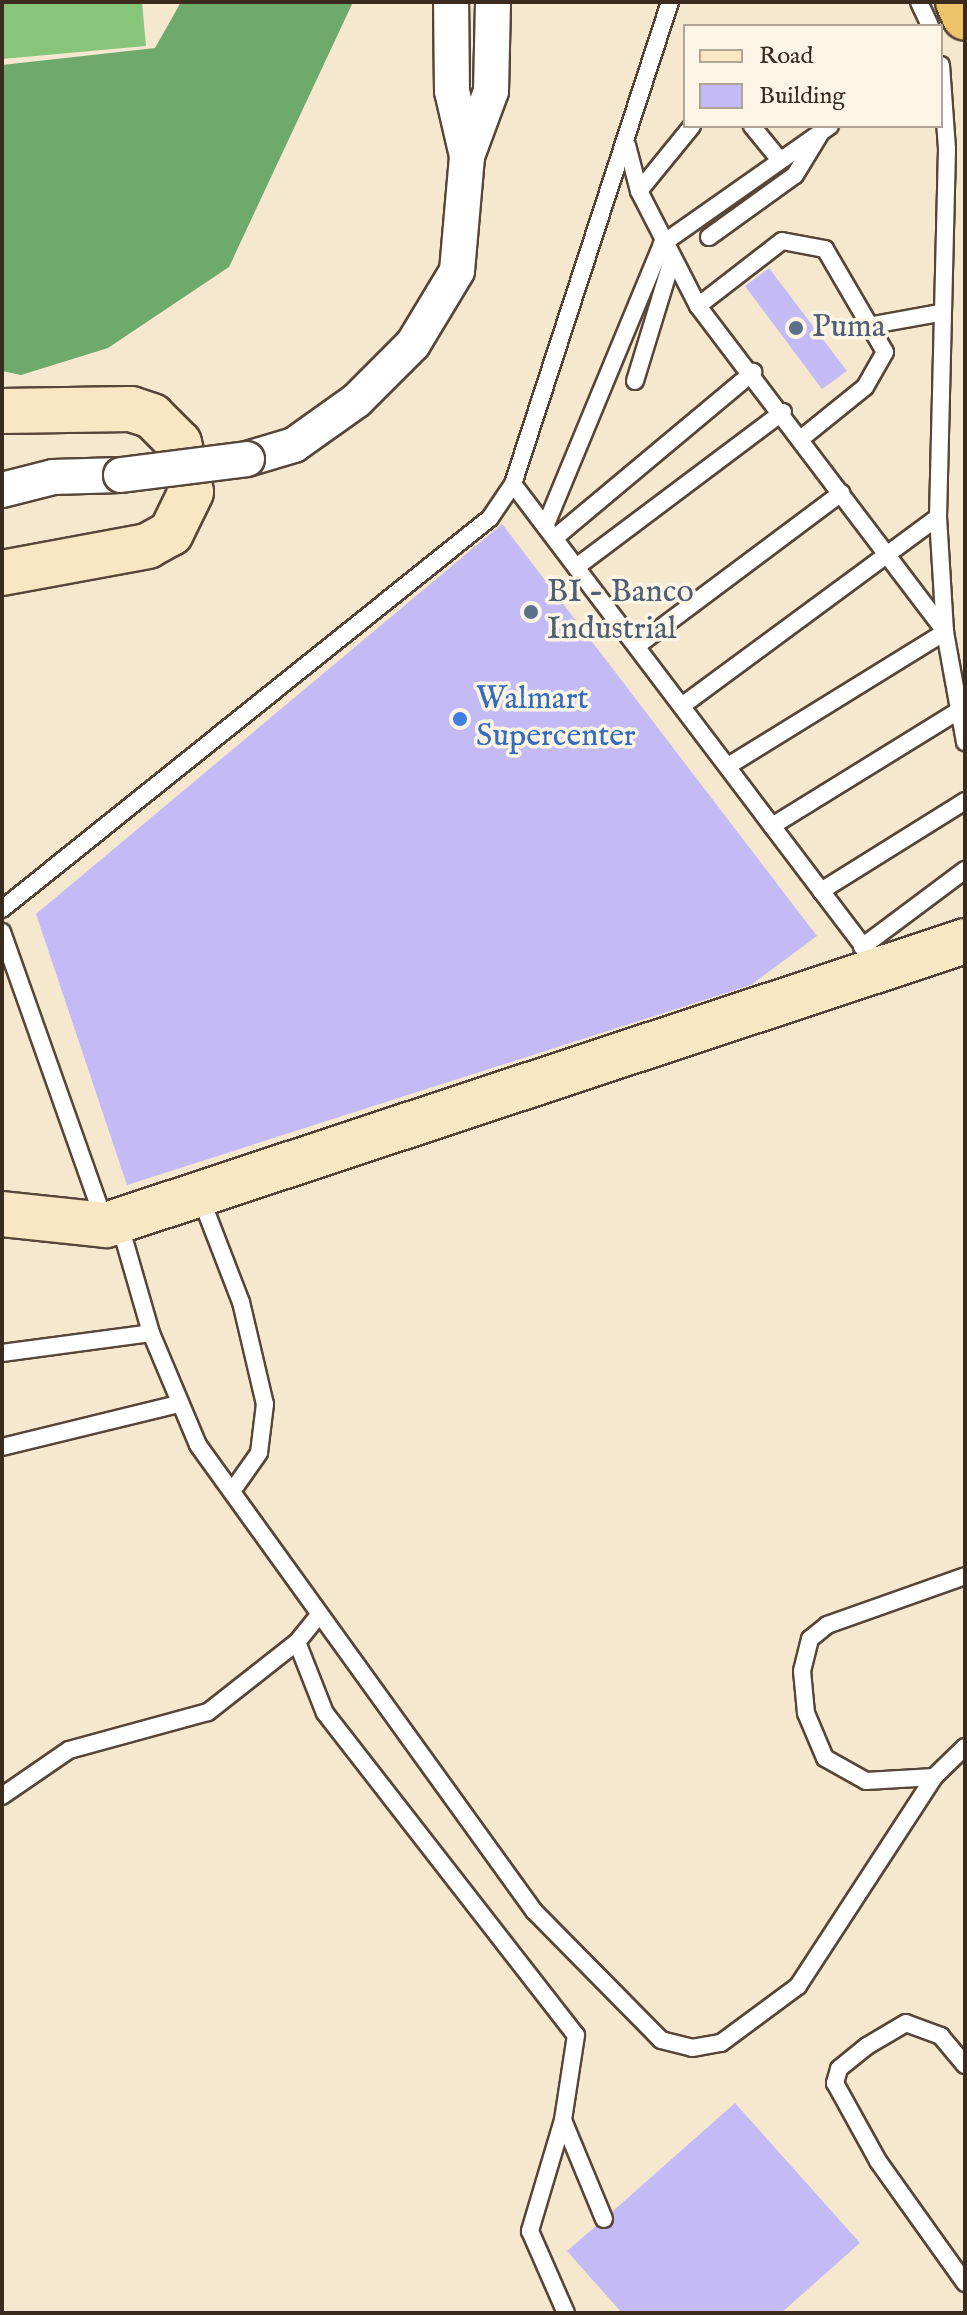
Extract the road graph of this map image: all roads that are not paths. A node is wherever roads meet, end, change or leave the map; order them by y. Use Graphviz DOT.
graph roads {
  1 [pos="451,2"];
  2 [pos="493,2"];
  3 [pos="670,2"];
  4 [pos="919,2"];
  5 [pos="958,2"];
  6 [pos="965,18"];
  7 [pos="929,24"];
  8 [pos="943,93"];
  9 [pos="690,128"];
  10 [pos="754,128"];
  11 [pos="826,128"];
  12 [pos="627,145"];
  13 [pos="467,156"];
  14 [pos="779,159"];
  15 [pos="639,191"];
  16 [pos="709,237"];
  17 [pos="662,244"];
  18 [pos="672,260"];
  19 [pos="698,306"];
  20 [pos="940,313"];
  21 [pos="873,325"];
  22 [pos="753,372"];
  23 [pos="635,381"];
  24 [pos="2,411"];
  25 [pos="783,412"];
  26 [pos="803,437"];
  27 [pos="513,484"];
  28 [pos="2,490"];
  29 [pos="841,493"];
  30 [pos="938,517"];
  31 [pos="552,529"];
  32 [pos="888,549"];
  33 [pos="579,565"];
  34 [pos="2,573"];
  35 [pos="945,632"];
  36 [pos="638,645"];
  37 [pos="683,705"];
  38 [pos="958,711"];
  39 [pos="965,742"];
  40 [pos="728,766"];
  41 [pos="965,801"];
  42 [pos="772,826"];
  43 [pos="965,870"];
  44 [pos="821,891"];
  45 [pos="2,909"];
  46 [pos="2,932"];
  47 [pos="965,941"];
  48 [pos="873,960"];
  49 [pos="200,1196"];
  50 [pos="2,1214"];
  51 [pos="113,1223"];
  52 [pos="151,1333"];
  53 [pos="2,1353"];
  54 [pos="179,1404"];
  55 [pos="2,1447"];
  56 [pos="235,1487"];
  57 [pos="965,1576"];
  58 [pos="319,1615"];
  59 [pos="297,1642"];
  60 [pos="965,1747"];
  61 [pos="934,1777"];
  62 [pos="2,1796"];
  63 [pos="965,2065"];
  64 [pos="563,2120"];
  65 [pos="604,2219"];
  66 [pos="965,2283"];
  67 [pos="566,2313"];
  1 -- 13 [label="street"];
  2 -- 13 [label="street"];
  3 -- 12 [label="lane"];
  4 -- 7 [label="lane"];
  5 -- 6 [label="highway"];
  8 -- 20 [label="lane"];
  9 -- 15 [label="lane"];
  10 -- 14 [label="lane"];
  11 -- 14 [label="lane"];
  11 -- 16 [label="lane"];
  12 -- 15 [label="lane"];
  12 -- 27 [label="lane"];
  13 -- 28 [label="street, bridge"];
  14 -- 17 [label="lane"];
  15 -- 17 [label="lane"];
  17 -- 18 [label="lane"];
  17 -- 31 [label="lane"];
  18 -- 19 [label="lane"];
  18 -- 23 [label="lane"];
  19 -- 21 [label="lane"];
  19 -- 22 [label="lane"];
  20 -- 21 [label="lane"];
  20 -- 30 [label="lane"];
  21 -- 26 [label="lane"];
  22 -- 25 [label="lane"];
  22 -- 31 [label="lane"];
  24 -- 34 [label="street"];
  25 -- 26 [label="lane"];
  25 -- 33 [label="lane"];
  26 -- 29 [label="lane"];
  27 -- 31 [label="lane"];
  27 -- 45 [label="lane"];
  29 -- 32 [label="lane"];
  29 -- 36 [label="lane"];
  30 -- 32 [label="lane"];
  30 -- 35 [label="lane"];
  31 -- 33 [label="lane"];
  32 -- 35 [label="lane"];
  32 -- 37 [label="lane"];
  33 -- 36 [label="lane"];
  35 -- 38 [label="lane"];
  35 -- 40 [label="lane"];
  36 -- 37 [label="lane"];
  37 -- 40 [label="lane"];
  38 -- 39 [label="lane"];
  38 -- 42 [label="lane"];
  40 -- 42 [label="lane"];
  41 -- 44 [label="lane"];
  42 -- 44 [label="lane"];
  43 -- 48 [label="lane"];
  44 -- 48 [label="lane"];
  46 -- 51 [label="lane"];
  47 -- 48 [label="street"];
  48 -- 49 [label="street"];
  49 -- 51 [label="street"];
  49 -- 56 [label="lane"];
  50 -- 51 [label="street"];
  51 -- 52 [label="lane"];
  52 -- 53 [label="lane"];
  52 -- 54 [label="lane"];
  54 -- 55 [label="lane"];
  54 -- 56 [label="lane"];
  56 -- 58 [label="lane"];
  57 -- 61 [label="lane"];
  58 -- 59 [label="lane"];
  58 -- 61 [label="lane"];
  59 -- 62 [label="lane"];
  59 -- 64 [label="lane"];
  60 -- 61 [label="lane"];
  63 -- 66 [label="lane"];
  64 -- 65 [label="lane"];
  64 -- 67 [label="lane"];
}
